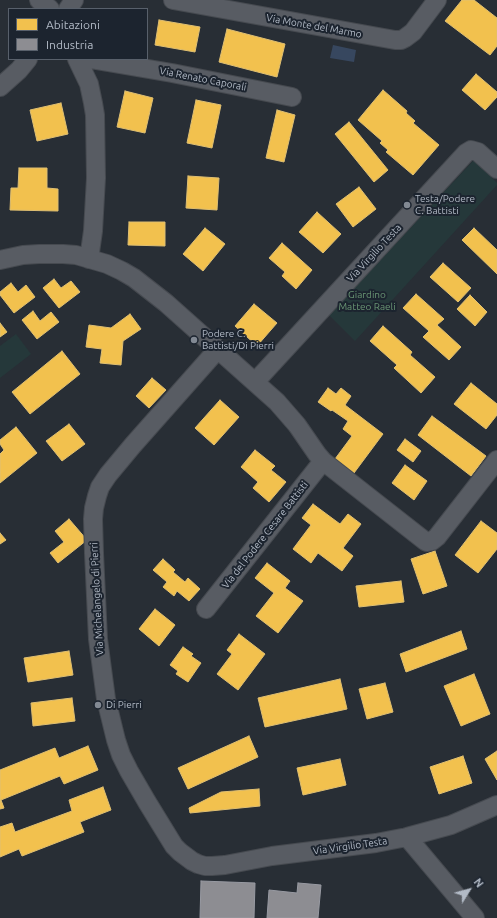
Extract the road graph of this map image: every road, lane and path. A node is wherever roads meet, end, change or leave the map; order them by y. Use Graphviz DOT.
graph roads {
  1 [pos="39,0"];
  2 [pos="173,0"];
  3 [pos="437,0"];
  4 [pos="49,8"];
  5 [pos="27,60"];
  6 [pos="77,60"];
  7 [pos="96,60"];
  8 [pos="0,87"];
  9 [pos="292,97"];
  10 [pos="497,169"];
  11 [pos="89,258"];
  12 [pos="0,260"];
  13 [pos="218,349"];
  14 [pos="255,382"];
  15 [pos="497,460"];
  16 [pos="323,461"];
  17 [pos="206,609"];
  18 [pos="497,805"];
  19 [pos="407,837"];
  20 [pos="198,864"];
  21 [pos="475,918"];
  1 -- 4 [label="street"];
  2 -- 3 [label="street, Via Monte del Marmo"];
  5 -- 8 [label="street"];
  6 -- 11 [label="street"];
  7 -- 9 [label="street, Via Renato Caporali"];
  10 -- 14 [label="street, Via Virgilio Testa"];
  11 -- 12 [label="street"];
  11 -- 13 [label="street"];
  13 -- 14 [label="street"];
  13 -- 20 [label="street, Via Michelangelo di Pierri"];
  14 -- 16 [label="street"];
  15 -- 16 [label="street"];
  16 -- 17 [label="street, Via del Podere Cesare Battisti"];
  18 -- 19 [label="street, Via Virgilio Testa"];
  19 -- 20 [label="street, Via Virgilio Testa"];
  19 -- 21 [label="street"];
}
